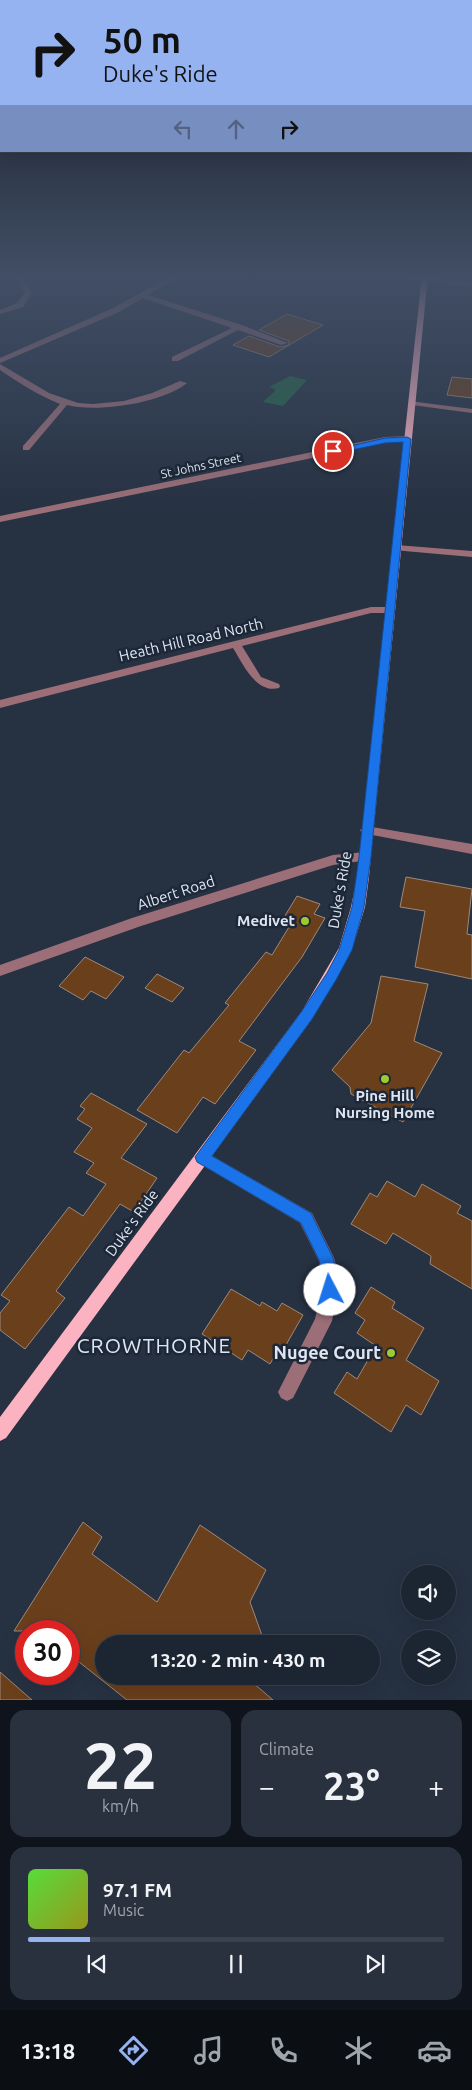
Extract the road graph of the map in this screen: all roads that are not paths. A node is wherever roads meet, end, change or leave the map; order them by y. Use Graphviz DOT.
graph roads {
  1 [pos="15,354"];
  2 [pos="184,354"];
  3 [pos="417,354"];
  4 [pos="175,359"];
  5 [pos="0,361"];
  6 [pos="0,366"];
  7 [pos="183,383"];
  8 [pos="66,403"];
  9 [pos="412,403"];
  10 [pos="472,411"];
  11 [pos="407,439"];
  12 [pos="26,448"];
  13 [pos="0,519"];
  14 [pos="396,548"];
  15 [pos="472,554"];
  16 [pos="389,610"];
  17 [pos="237,646"];
  18 [pos="275,686"];
  19 [pos="0,704"];
  20 [pos="366,830"];
  21 [pos="472,849"];
  22 [pos="365,857"];
  23 [pos="0,971"];
  24 [pos="202,1157"];
  25 [pos="287,1392"];
  26 [pos="0,1432"];
  1 -- 5 [label="street"];
  2 -- 4 [label="street"];
  3 -- 9 [label="main road, Duke's Ride"];
  6 -- 8 [label="street"];
  7 -- 8 [label="street"];
  8 -- 12 [label="street"];
  9 -- 10 [label="street"];
  9 -- 11 [label="main road, Duke's Ride"];
  11 -- 13 [label="street, St Johns Street"];
  11 -- 14 [label="main road, Duke's Ride"];
  14 -- 15 [label="street"];
  14 -- 16 [label="main road, Duke's Ride"];
  16 -- 17 [label="street, Heath Hill Road North"];
  16 -- 20 [label="main road, Duke's Ride"];
  17 -- 18 [label="street"];
  17 -- 19 [label="street, Heath Hill Road North"];
  20 -- 21 [label="street"];
  20 -- 22 [label="main road, Duke's Ride"];
  22 -- 23 [label="street, Albert Road"];
  22 -- 24 [label="main road, Duke's Ride"];
  24 -- 25 [label="street"];
  24 -- 26 [label="main road, Duke's Ride"];
}
